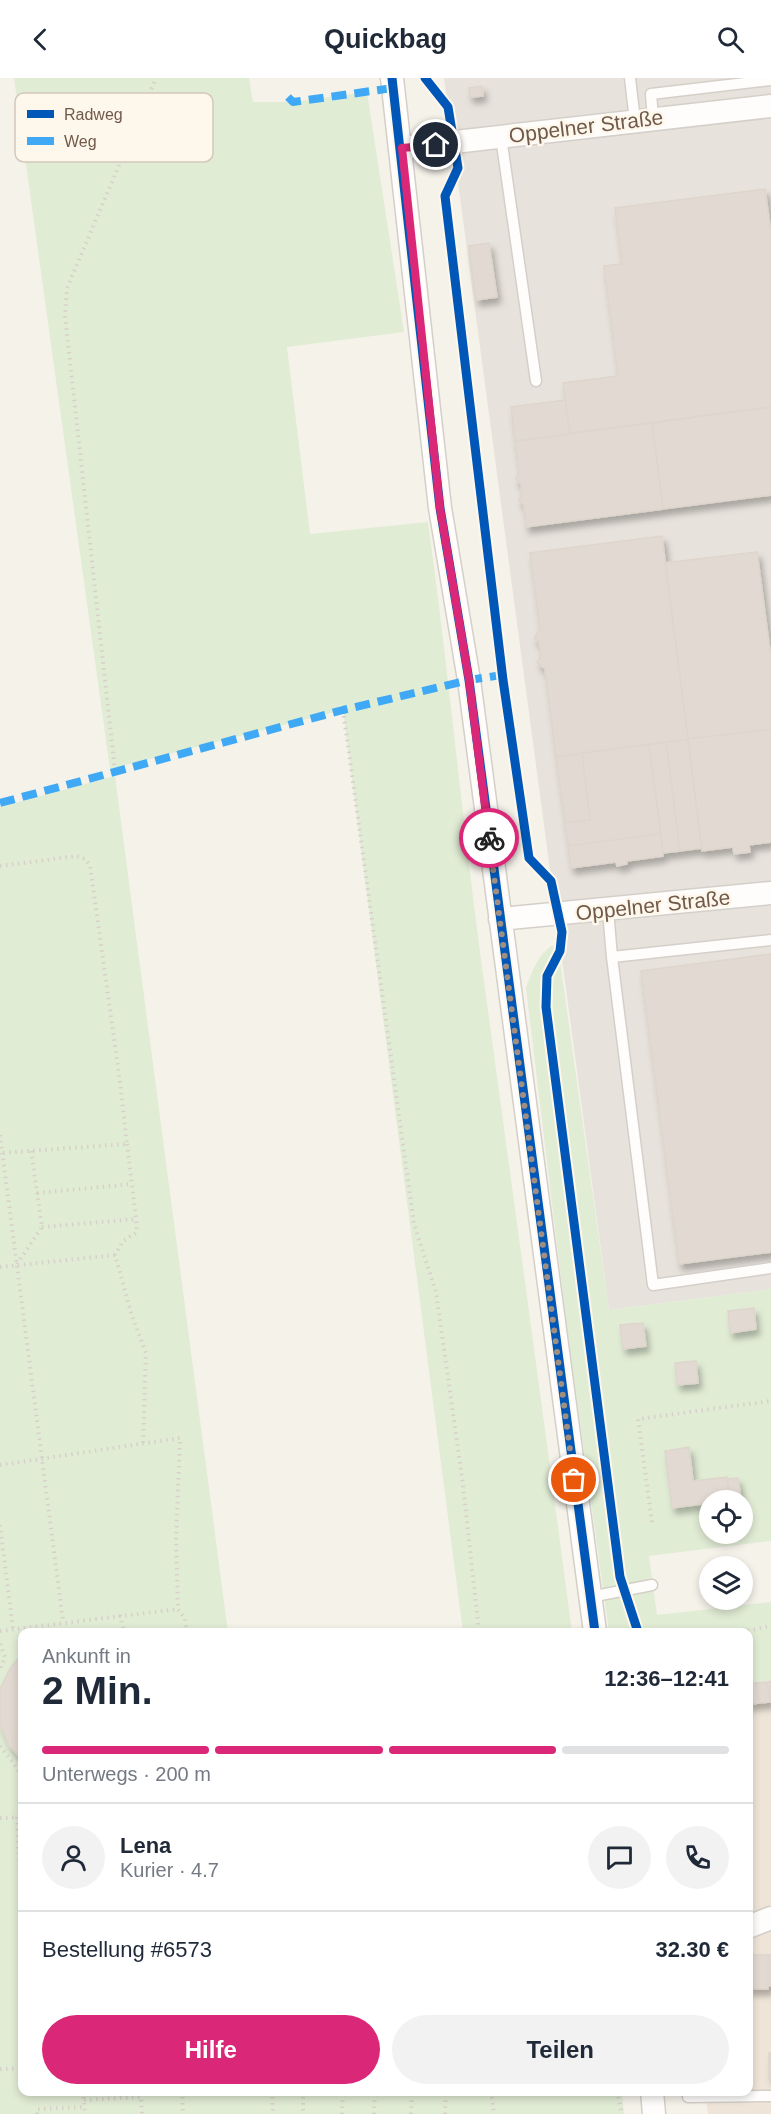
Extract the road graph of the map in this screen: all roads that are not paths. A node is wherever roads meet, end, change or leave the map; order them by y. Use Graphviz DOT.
graph roads {
  1 [pos="392,78"];
  2 [pos="630,78"];
  3 [pos="771,80"];
  4 [pos="771,106"];
  5 [pos="644,119"];
  6 [pos="501,137"];
  7 [pos="402,148"];
  8 [pos="536,381"];
  9 [pos="771,893"];
  10 [pos="608,910"];
  11 [pos="500,919"];
  12 [pos="771,940"];
  13 [pos="612,957"];
  14 [pos="771,1268"];
  15 [pos="652,1585"];
  16 [pos="590,1597"];
  17 [pos="594,1628"];
  18 [pos="771,1918"];
  19 [pos="753,1925"];
  20 [pos="652,2096"];
  21 [pos="688,2096"];
  22 [pos="771,2096"];
  23 [pos="654,2114"];
  1 -- 7 [label="street"];
  2 -- 5 [label="lane"];
  3 -- 5 [label="lane"];
  4 -- 5 [label="street, Oppelner Straße"];
  5 -- 6 [label="street, Oppelner Straße"];
  6 -- 7 [label="street, Oppelner Straße"];
  6 -- 8 [label="lane"];
  7 -- 11 [label="street"];
  9 -- 10 [label="street, Oppelner Straße"];
  10 -- 11 [label="street, Oppelner Straße"];
  10 -- 13 [label="lane"];
  11 -- 16 [label="street"];
  12 -- 13 [label="lane"];
  13 -- 14 [label="lane"];
  15 -- 16 [label="lane"];
  16 -- 17 [label="street"];
  18 -- 19 [label="street"];
  20 -- 23 [label="street"];
  21 -- 22 [label="lane"];
}
